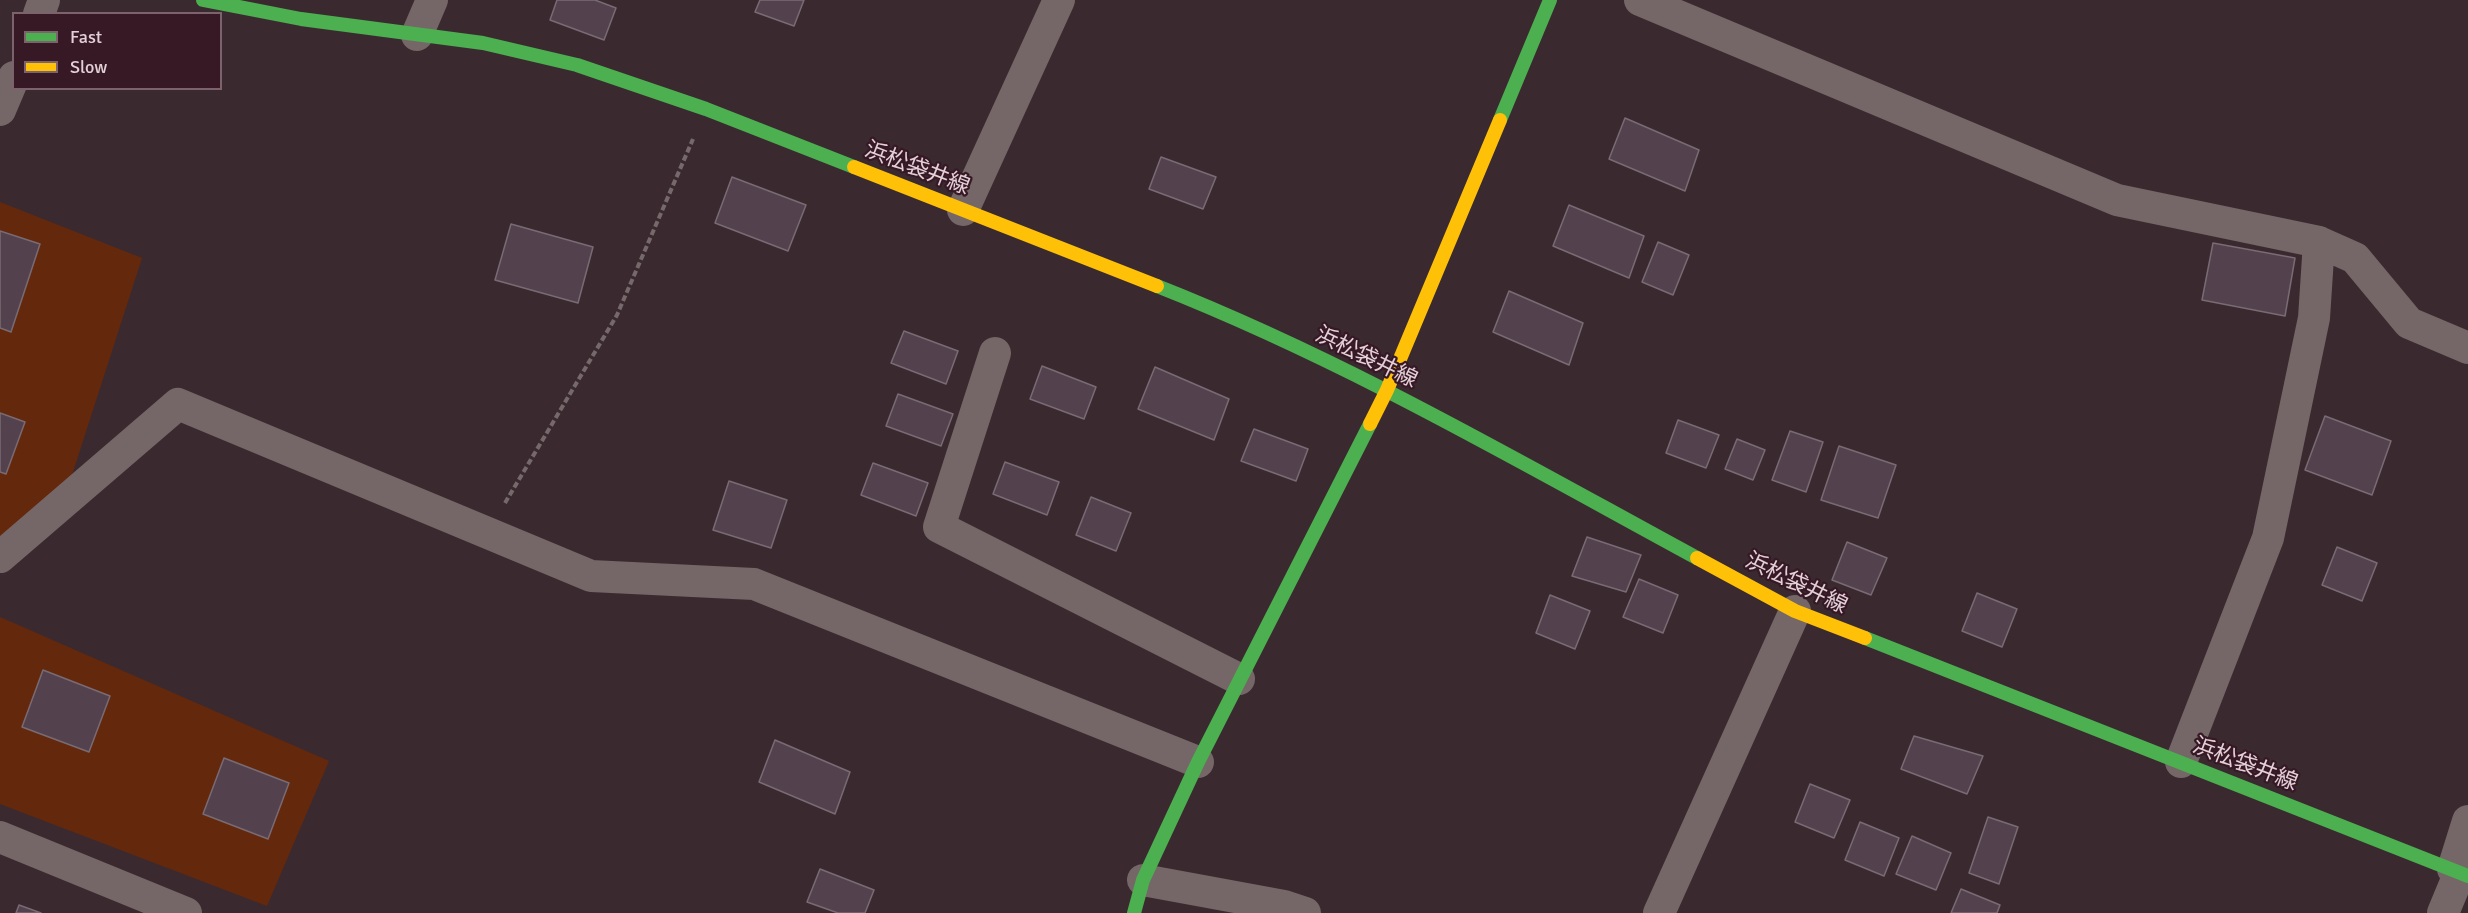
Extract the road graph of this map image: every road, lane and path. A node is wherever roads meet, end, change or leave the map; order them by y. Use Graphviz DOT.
graph roads {
  1 [pos="203,0"];
  2 [pos="432,0"];
  3 [pos="1059,0"];
  4 [pos="1550,0"];
  5 [pos="1640,0"];
  6 [pos="417,35"];
  7 [pos="12,81"];
  8 [pos="706,109"];
  9 [pos="0,110"];
  10 [pos="963,210"];
  11 [pos="2319,242"];
  12 [pos="2468,348"];
  13 [pos="995,353"];
  14 [pos="1386,390"];
  15 [pos="487,533"];
  16 [pos="0,557"];
  17 [pos="1796,611"];
  18 [pos="1239,679"];
  19 [pos="1198,762"];
  20 [pos="2181,762"];
  21 [pos="2468,821"];
  22 [pos="0,837"];
  23 [pos="2460,873"];
  24 [pos="1143,880"];
  25 [pos="186,913"];
  26 [pos="1134,913"];
  27 [pos="1305,913"];
  28 [pos="1659,913"];
  29 [pos="2443,913"];
  1 -- 6 [label="main road, 浜松袋井線"];
  2 -- 6 [label="street"];
  3 -- 10 [label="street"];
  4 -- 14 [label="main road"];
  5 -- 11 [label="street"];
  6 -- 8 [label="main road, 浜松袋井線"];
  7 -- 9 [label="street"];
  8 -- 10 [label="main road, 浜松袋井線"];
  8 -- 15 [label="path"];
  10 -- 14 [label="main road, 浜松袋井線"];
  11 -- 12 [label="street"];
  11 -- 20 [label="street"];
  13 -- 18 [label="street"];
  14 -- 17 [label="main road, 浜松袋井線"];
  14 -- 18 [label="main road"];
  15 -- 16 [label="street"];
  15 -- 19 [label="street"];
  17 -- 20 [label="main road, 浜松袋井線"];
  17 -- 28 [label="street"];
  18 -- 19 [label="main road"];
  19 -- 24 [label="main road"];
  20 -- 23 [label="main road, 浜松袋井線"];
  21 -- 23 [label="street"];
  22 -- 25 [label="street"];
  23 -- 29 [label="street"];
  24 -- 26 [label="main road"];
  24 -- 27 [label="street"];
}
